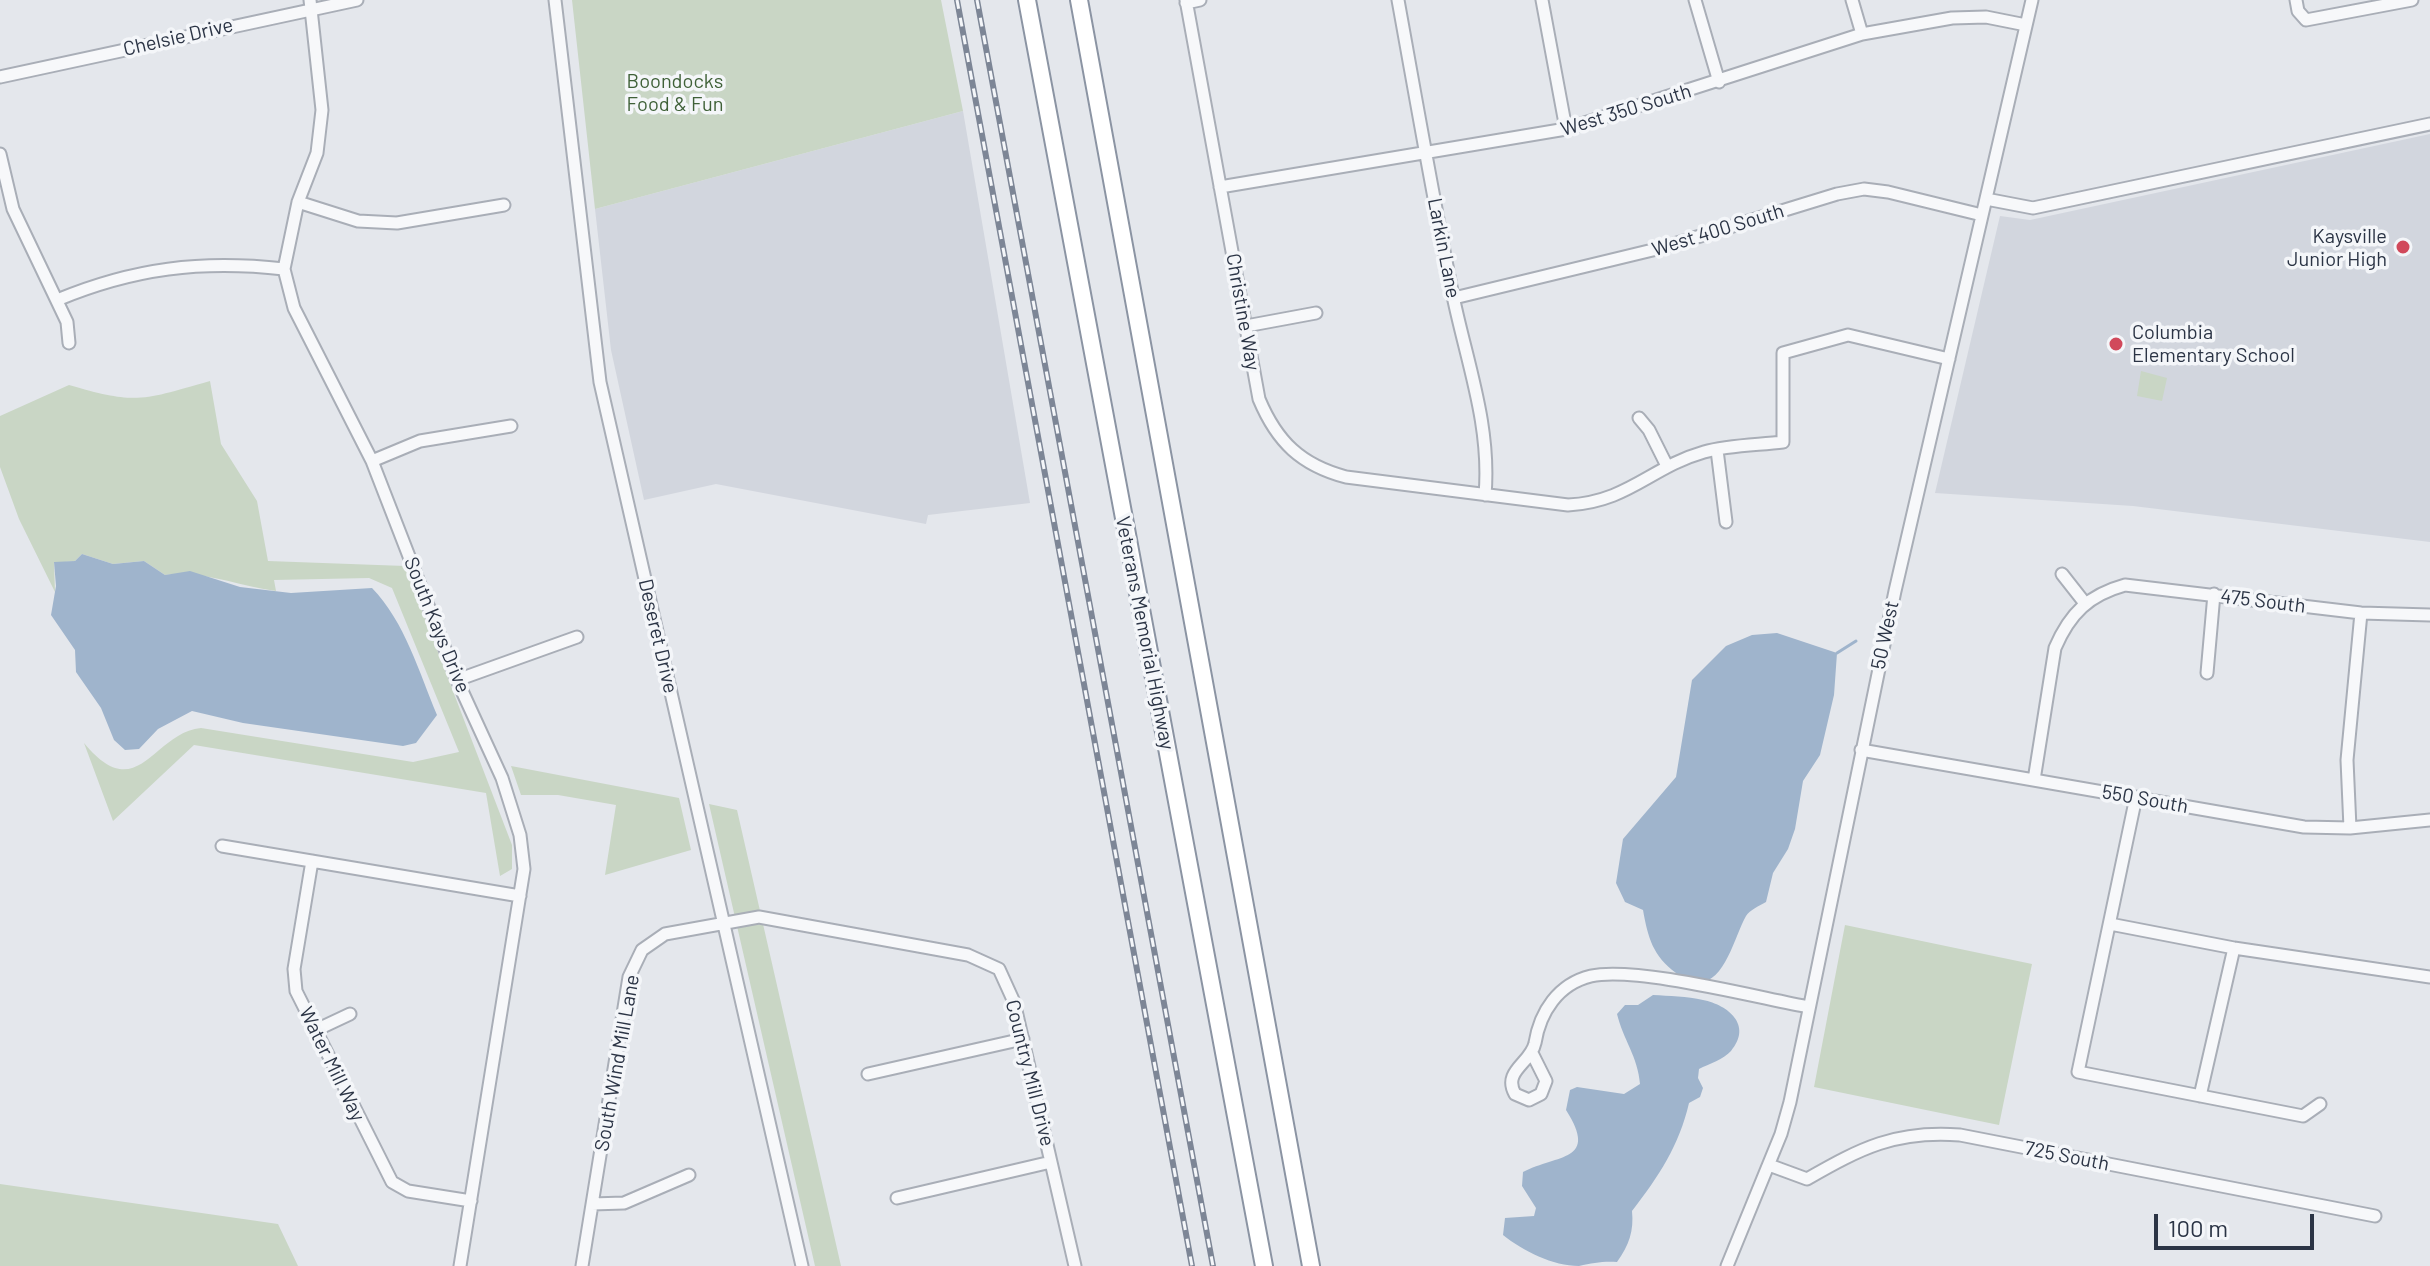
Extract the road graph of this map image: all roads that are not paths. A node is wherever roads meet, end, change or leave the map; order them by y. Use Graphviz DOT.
graph roads {
  1 [pos="357,0"];
  2 [pos="555,0"];
  3 [pos="1027,0"];
  4 [pos="1079,0"];
  5 [pos="1200,0"];
  6 [pos="1398,0"];
  7 [pos="1542,0"];
  8 [pos="1695,0"];
  9 [pos="1852,0"];
  10 [pos="2032,0"];
  11 [pos="2296,0"];
  12 [pos="2412,0"];
  13 [pos="1186,2"];
  14 [pos="310,4"];
  15 [pos="2026,25"];
  16 [pos="1862,34"];
  17 [pos="0,77"];
  18 [pos="1719,82"];
  19 [pos="2430,124"];
  20 [pos="1566,129"];
  21 [pos="1425,153"];
  22 [pos="0,154"];
  23 [pos="1220,187"];
  24 [pos="1986,199"];
  25 [pos="298,202"];
  26 [pos="504,205"];
  27 [pos="1982,215"];
  28 [pos="284,269"];
  29 [pos="1454,298"];
  30 [pos="57,300"];
  31 [pos="1316,313"];
  32 [pos="1246,326"];
  33 [pos="69,343"];
  34 [pos="1949,359"];
  35 [pos="1639,418"];
  36 [pos="511,426"];
  37 [pos="1717,450"];
  38 [pos="372,461"];
  39 [pos="1667,466"];
  40 [pos="1485,495"];
  41 [pos="1726,522"];
  42 [pos="2062,574"];
  43 [pos="2214,594"];
  44 [pos="2084,602"];
  45 [pos="2361,613"];
  46 [pos="2430,615"];
  47 [pos="577,637"];
  48 [pos="2207,673"];
  49 [pos="457,680"];
  50 [pos="1861,750"];
  51 [pos="2034,780"];
  52 [pos="2136,797"];
  53 [pos="2430,820"];
  54 [pos="2350,828"];
  55 [pos="222,846"];
  56 [pos="312,861"];
  57 [pos="520,896"];
  58 [pos="725,923"];
  59 [pos="2110,924"];
  60 [pos="2234,948"];
  61 [pos="2430,977"];
  62 [pos="1809,1007"];
  63 [pos="350,1014"];
  64 [pos="316,1030"];
  65 [pos="1023,1039"];
  66 [pos="1533,1055"];
  67 [pos="868,1074"];
  68 [pos="2200,1096"];
  69 [pos="2320,1104"];
  70 [pos="1051,1162"];
  71 [pos="1769,1165"];
  72 [pos="689,1175"];
  73 [pos="897,1198"];
  74 [pos="471,1201"];
  75 [pos="592,1204"];
  76 [pos="2375,1216"];
  77 [pos="460,1266"];
  78 [pos="582,1266"];
  79 [pos="802,1266"];
  80 [pos="1075,1266"];
  81 [pos="1264,1266"];
  82 [pos="1311,1266"];
  83 [pos="1727,1266"];
  1 -- 14 [label="street, Chelsie Drive"];
  2 -- 58 [label="street, Deseret Drive"];
  3 -- 81 [label="highway, Veterans Memorial Highway"];
  4 -- 82 [label="highway"];
  5 -- 13 [label="street"];
  6 -- 21 [label="street, Larkin Lane"];
  7 -- 20 [label="street"];
  8 -- 18 [label="street"];
  9 -- 16 [label="street"];
  10 -- 15 [label="street, 50 West"];
  11 -- 12 [label="street"];
  13 -- 23 [label="street, Christine Way"];
  14 -- 17 [label="street, Chelsie Drive"];
  14 -- 25 [label="street, South Kays Drive"];
  15 -- 16 [label="street, West 350 South"];
  15 -- 24 [label="street, 50 West"];
  16 -- 18 [label="street, West 350 South"];
  18 -- 20 [label="street, West 350 South"];
  19 -- 24 [label="street"];
  20 -- 21 [label="street, West 350 South"];
  21 -- 23 [label="street, West 350 South"];
  21 -- 29 [label="street, Larkin Lane"];
  22 -- 30 [label="street"];
  23 -- 32 [label="street, Christine Way"];
  24 -- 27 [label="street, 50 West"];
  25 -- 26 [label="street"];
  25 -- 28 [label="street, South Kays Drive"];
  27 -- 29 [label="street, West 400 South"];
  27 -- 34 [label="street, 50 West"];
  28 -- 30 [label="street"];
  28 -- 38 [label="street, South Kays Drive"];
  29 -- 40 [label="street, Larkin Lane"];
  30 -- 33 [label="street"];
  31 -- 32 [label="street"];
  32 -- 40 [label="street, Christine Way"];
  34 -- 37 [label="street, Christine Way"];
  34 -- 50 [label="street, 50 West"];
  35 -- 39 [label="street"];
  36 -- 38 [label="street"];
  37 -- 39 [label="street, Christine Way"];
  37 -- 41 [label="street"];
  38 -- 49 [label="street, South Kays Drive"];
  39 -- 40 [label="street, Christine Way"];
  42 -- 44 [label="street"];
  43 -- 44 [label="street, 475 South"];
  43 -- 45 [label="street, 475 South"];
  43 -- 48 [label="street"];
  44 -- 51 [label="street"];
  45 -- 46 [label="street, 475 South"];
  45 -- 54 [label="street"];
  47 -- 49 [label="street"];
  49 -- 57 [label="street, South Kays Drive"];
  50 -- 51 [label="street, 550 South"];
  50 -- 62 [label="street, 50 West"];
  51 -- 52 [label="street, 550 South"];
  52 -- 54 [label="street, 550 South"];
  52 -- 59 [label="street"];
  53 -- 54 [label="street, 550 South"];
  55 -- 56 [label="street"];
  56 -- 57 [label="street"];
  56 -- 64 [label="street, Water Mill Way"];
  57 -- 74 [label="street, South Kays Drive"];
  58 -- 65 [label="street, Country Mill Drive"];
  58 -- 75 [label="street, South Wind Mill Lane"];
  58 -- 79 [label="street, Deseret Drive"];
  59 -- 60 [label="street"];
  59 -- 68 [label="street"];
  60 -- 61 [label="street"];
  60 -- 68 [label="street"];
  62 -- 66 [label="street"];
  62 -- 71 [label="street, 50 West"];
  63 -- 64 [label="street"];
  64 -- 74 [label="street, Water Mill Way"];
  65 -- 67 [label="street"];
  65 -- 70 [label="street, Country Mill Drive"];
  68 -- 69 [label="street"];
  70 -- 73 [label="street"];
  70 -- 80 [label="street, Country Mill Drive"];
  71 -- 76 [label="street, 725 South"];
  71 -- 83 [label="street, 50 West"];
  72 -- 75 [label="street"];
  74 -- 77 [label="street, South Kays Drive"];
  75 -- 78 [label="street, South Wind Mill Lane"];
}
